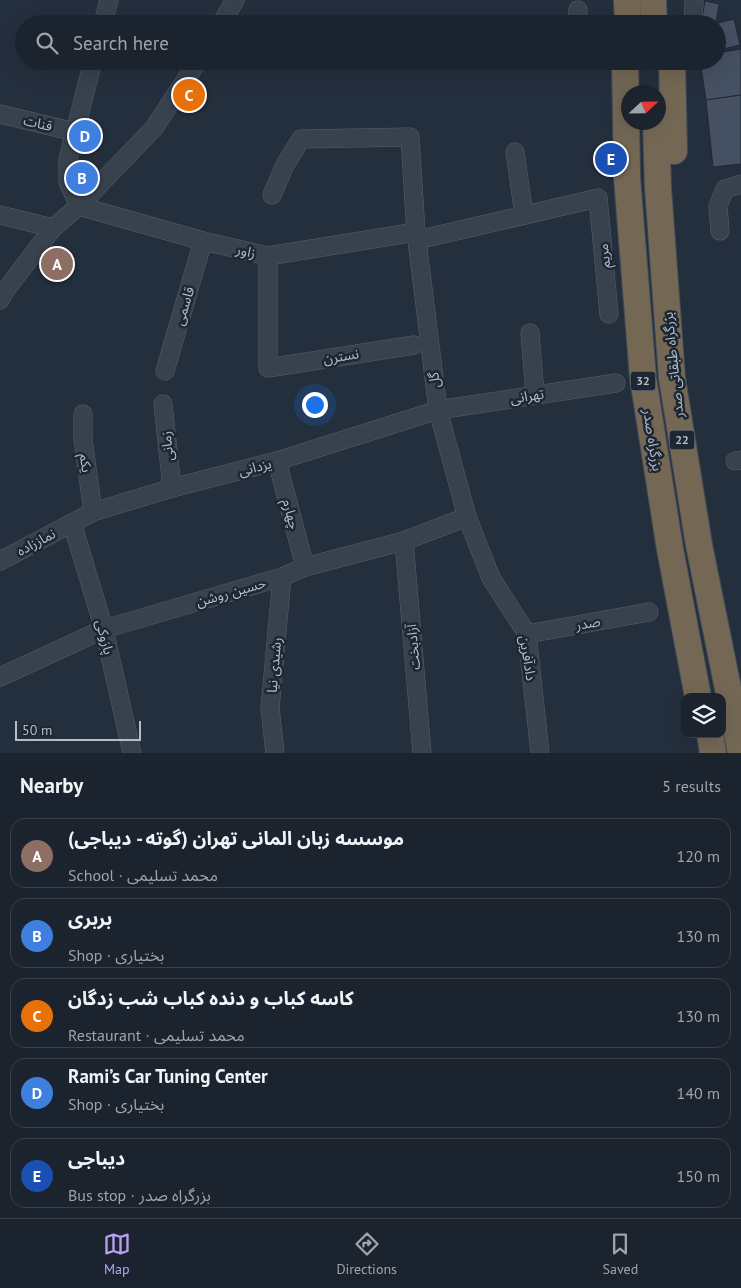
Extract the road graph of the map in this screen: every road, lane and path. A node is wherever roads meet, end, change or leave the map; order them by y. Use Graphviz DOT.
graph roads {
  1 [pos="109,0"];
  2 [pos="235,0"];
  3 [pos="623,0"];
  4 [pos="627,0"];
  5 [pos="653,0"];
  6 [pos="671,0"];
  7 [pos="694,0"];
  8 [pos="105,15"];
  9 [pos="226,15"];
  10 [pos="624,15"];
  11 [pos="628,15"];
  12 [pos="654,15"];
  13 [pos="678,15"];
  14 [pos="686,15"];
  15 [pos="91,70"];
  16 [pos="192,70"];
  17 [pos="625,70"];
  18 [pos="629,70"];
  19 [pos="655,70"];
  20 [pos="672,70"];
  21 [pos="630,85"];
  22 [pos="656,85"];
  23 [pos="0,114"];
  24 [pos="630,130"];
  25 [pos="656,130"];
  26 [pos="76,132"];
  27 [pos="514,152"];
  28 [pos="741,184"];
  29 [pos="272,195"];
  30 [pos="79,206"];
  31 [pos="0,215"];
  32 [pos="524,215"];
  33 [pos="53,228"];
  34 [pos="720,231"];
  35 [pos="416,236"];
  36 [pos="204,241"];
  37 [pos="268,256"];
  38 [pos="0,300"];
  39 [pos="610,314"];
  40 [pos="530,333"];
  41 [pos="414,344"];
  42 [pos="165,371"];
  43 [pos="616,383"];
  44 [pos="535,395"];
  45 [pos="163,404"];
  46 [pos="438,410"];
  47 [pos="83,414"];
  48 [pos="277,461"];
  49 [pos="172,488"];
  50 [pos="93,512"];
  51 [pos="467,517"];
  52 [pos="72,523"];
  53 [pos="404,540"];
  54 [pos="0,561"];
  55 [pos="305,567"];
  56 [pos="282,577"];
  57 [pos="649,612"];
  58 [pos="104,629"];
  59 [pos="527,634"];
  60 [pos="0,677"];
  61 [pos="741,679"];
  62 [pos="697,693"];
  63 [pos="701,693"];
  64 [pos="706,738"];
  65 [pos="711,738"];
  66 [pos="132,753"];
  67 [pos="275,753"];
  68 [pos="422,753"];
  69 [pos="540,753"];
  70 [pos="709,753"];
  71 [pos="713,753"];
  72 [pos="741,753"];
  1 -- 8 [label="street"];
  2 -- 9 [label="street"];
  3 -- 10 [label="highway"];
  4 -- 11 [label="highway"];
  5 -- 12 [label="highway"];
  6 -- 13 [label="highway"];
  7 -- 14 [label="street"];
  15 -- 26 [label="street"];
  16 -- 30 [label="street"];
  17 -- 62 [label="highway, بزرگراه صدر / 32"];
  18 -- 21 [label="highway"];
  19 -- 22 [label="highway"];
  20 -- 61 [label="highway"];
  23 -- 26 [label="street, قنات"];
  24 -- 63 [label="highway, بزرگراه طبقاتی صدر / 22"];
  25 -- 72 [label="highway, بزرگراه طبقاتی صدر / 22"];
  26 -- 30 [label="street"];
  27 -- 32 [label="street"];
  28 -- 34 [label="street"];
  29 -- 35 [label="street, گل"];
  30 -- 33 [label="street"];
  30 -- 36 [label="street, زاور"];
  31 -- 33 [label="street"];
  32 -- 35 [label="street"];
  32 -- 39 [label="street, مریم"];
  33 -- 38 [label="street"];
  35 -- 37 [label="street, زاور"];
  35 -- 46 [label="street, گل"];
  36 -- 37 [label="street, زاور"];
  36 -- 42 [label="street, قاسمی"];
  37 -- 41 [label="street, نسترن"];
  40 -- 44 [label="street"];
  43 -- 44 [label="street, تهرانی"];
  44 -- 46 [label="street, تهرانی"];
  45 -- 49 [label="street, زمانی"];
  46 -- 48 [label="street, یزدانی"];
  46 -- 51 [label="street, گل"];
  47 -- 50 [label="street, یکم"];
  48 -- 49 [label="street, یزدانی"];
  48 -- 55 [label="street, چهارم"];
  49 -- 50 [label="street, یزدانی"];
  50 -- 52 [label="street, یزدانی"];
  51 -- 53 [label="street, حسین روشن"];
  51 -- 59 [label="street, دادآفرین"];
  52 -- 54 [label="street, نماززاده"];
  52 -- 58 [label="street, پازوکی"];
  53 -- 55 [label="street, حسین روشن"];
  53 -- 68 [label="street, آزادبخت"];
  55 -- 56 [label="street, حسین روشن"];
  56 -- 58 [label="street, حسین روشن"];
  56 -- 67 [label="street, رشیدی نیا"];
  57 -- 59 [label="street, صدر"];
  58 -- 60 [label="street, حسین روشن"];
  58 -- 66 [label="street, پازوکی"];
  59 -- 69 [label="street, دادآفرین"];
  64 -- 70 [label="highway"];
  65 -- 71 [label="highway"];
}
